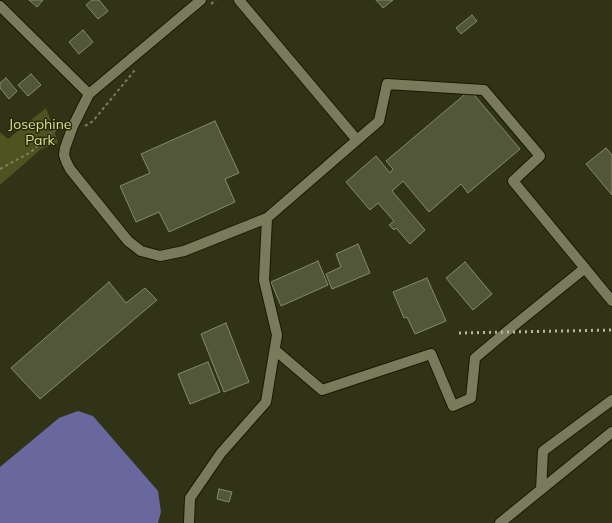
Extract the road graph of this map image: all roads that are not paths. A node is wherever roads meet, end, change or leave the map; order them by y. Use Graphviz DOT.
graph roads {
  1 [pos="201,0"];
  2 [pos="239,0"];
  3 [pos="0,6"];
  4 [pos="89,94"];
  5 [pos="357,140"];
  6 [pos="267,218"];
  7 [pos="585,268"];
  8 [pos="612,300"];
  9 [pos="275,350"];
  10 [pos="612,400"];
  11 [pos="612,432"];
  12 [pos="541,490"];
  13 [pos="189,523"];
  14 [pos="500,523"];
  1 -- 4 [label="street"];
  2 -- 5 [label="street"];
  3 -- 4 [label="street"];
  4 -- 6 [label="street"];
  5 -- 6 [label="street"];
  5 -- 7 [label="street"];
  6 -- 9 [label="street"];
  7 -- 8 [label="street"];
  7 -- 9 [label="street"];
  9 -- 13 [label="street"];
  10 -- 12 [label="street"];
  11 -- 12 [label="street"];
  12 -- 14 [label="street"];
}
